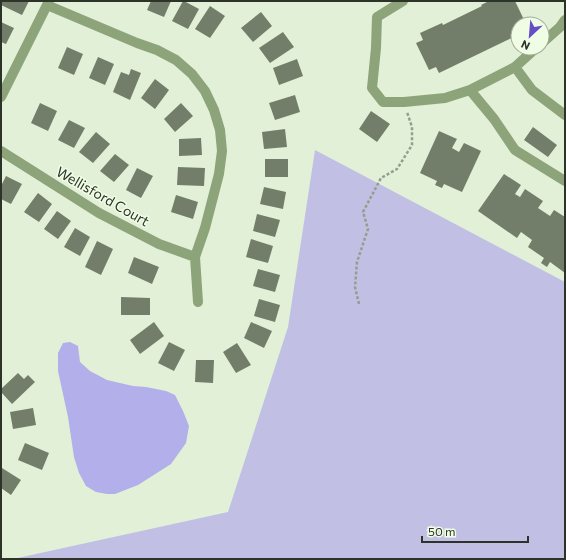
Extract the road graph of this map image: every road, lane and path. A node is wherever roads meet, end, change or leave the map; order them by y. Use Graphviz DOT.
graph roads {
  1 [pos="403,1"];
  2 [pos="48,3"];
  3 [pos="565,20"];
  4 [pos="550,36"];
  5 [pos="528,56"];
  6 [pos="516,67"];
  7 [pos="470,90"];
  8 [pos="1,97"];
  9 [pos="404,102"];
  10 [pos="565,115"];
  11 [pos="1,152"];
  12 [pos="565,181"];
  13 [pos="195,257"];
  14 [pos="198,302"];
  15 [pos="359,304"];
  1 -- 9 [label="street"];
  2 -- 8 [label="street"];
  2 -- 13 [label="street"];
  3 -- 4 [label="street"];
  5 -- 6 [label="street"];
  6 -- 7 [label="street"];
  6 -- 10 [label="street"];
  7 -- 9 [label="street"];
  7 -- 12 [label="street"];
  9 -- 15 [label="path"];
  11 -- 13 [label="street, Wellisford Court"];
  13 -- 14 [label="street"];
}
